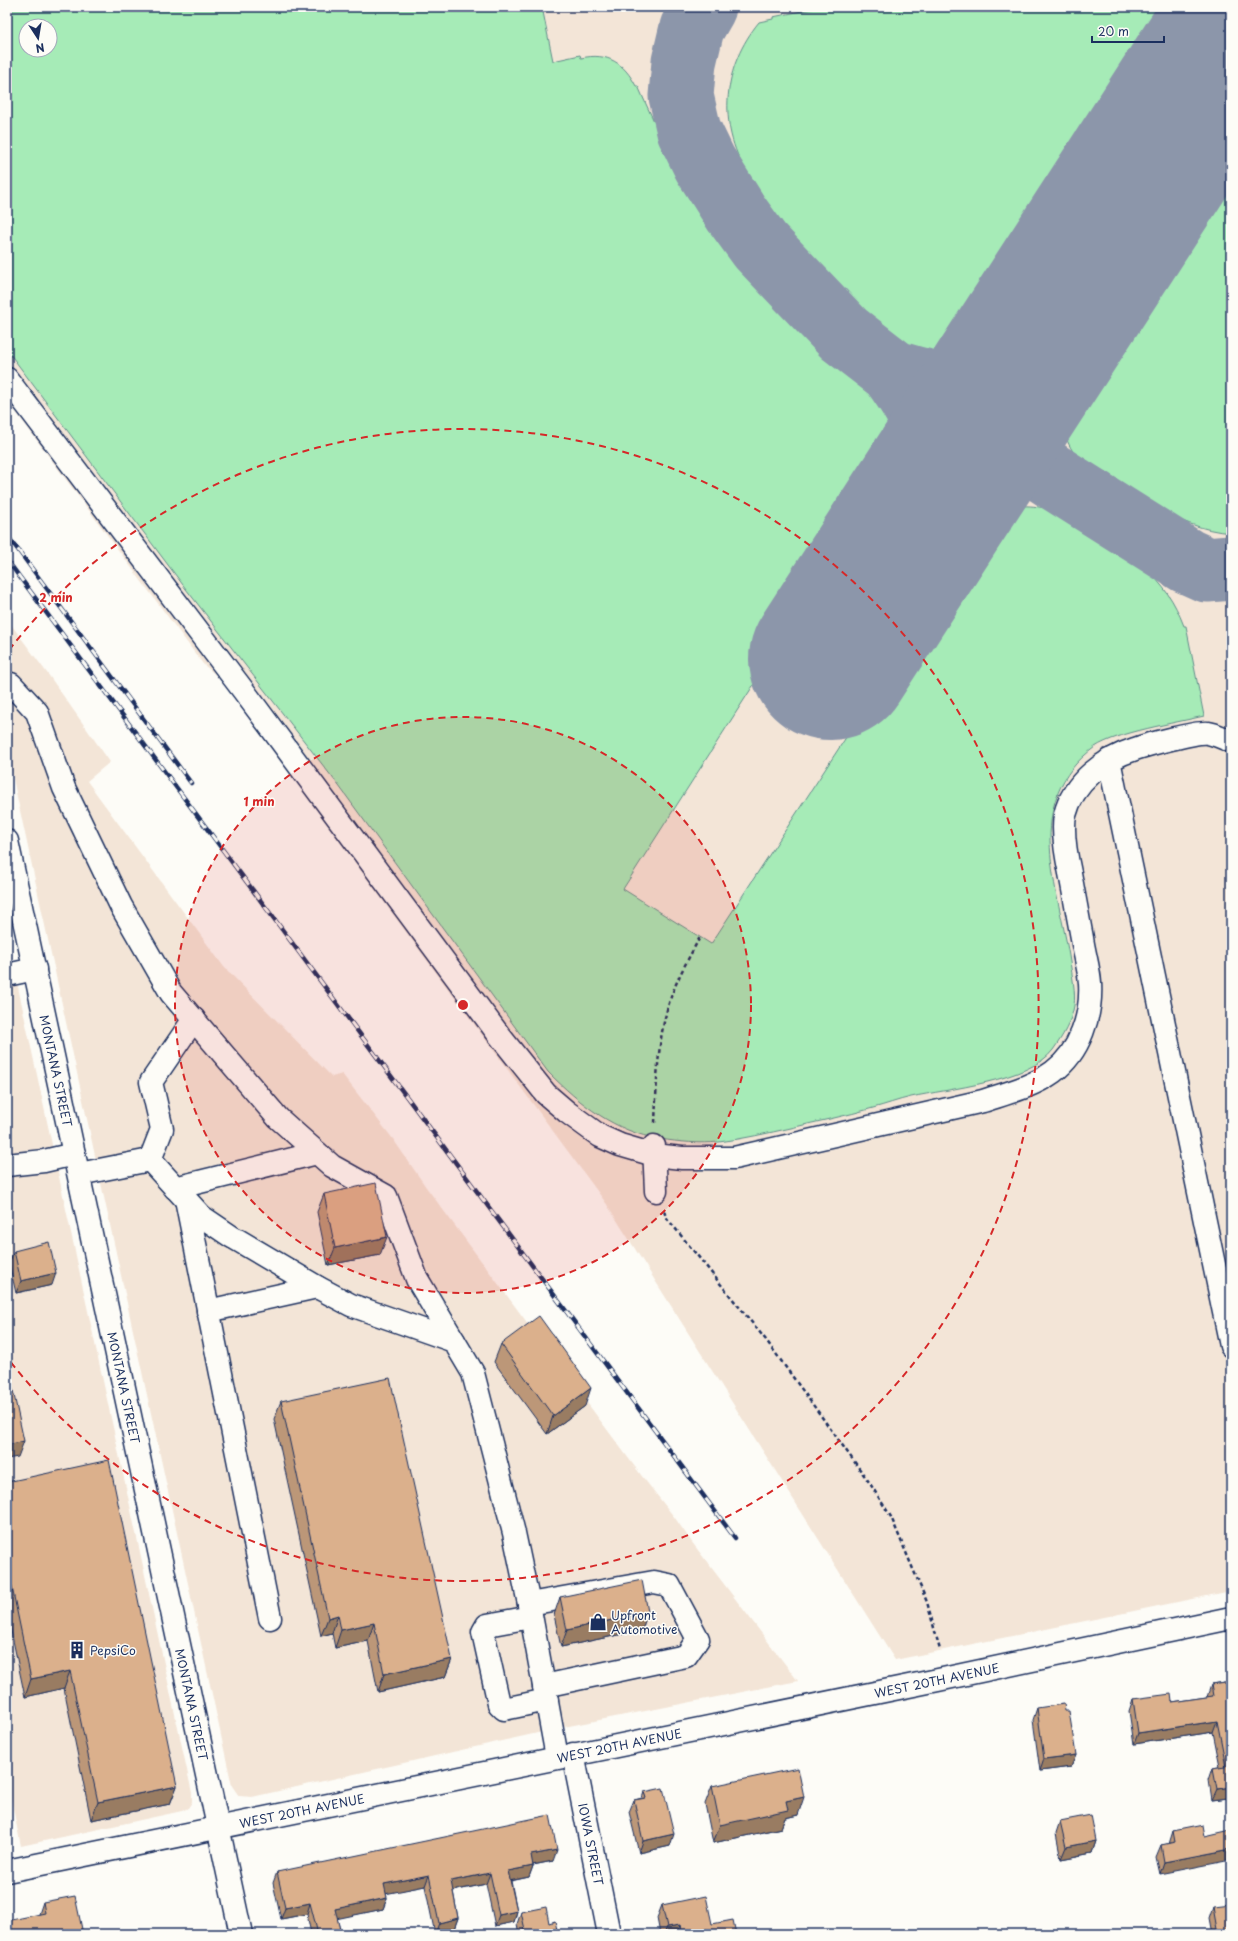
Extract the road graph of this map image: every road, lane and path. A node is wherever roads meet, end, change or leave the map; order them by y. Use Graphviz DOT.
graph roads {
  1 [pos="7,379"];
  2 [pos="7,684"];
  3 [pos="1231,741"];
  4 [pos="1109,760"];
  5 [pos="7,840"];
  6 [pos="700,937"];
  7 [pos="35,969"];
  8 [pos="7,975"];
  9 [pos="194,1020"];
  10 [pos="654,1150"];
  11 [pos="317,1153"];
  12 [pos="150,1160"];
  13 [pos="76,1164"];
  14 [pos="7,1165"];
  15 [pos="656,1191"];
  16 [pos="180,1194"];
  17 [pos="317,1287"];
  18 [pos="208,1311"];
  19 [pos="454,1342"];
  20 [pos="1231,1346"];
  21 [pos="530,1611"];
  22 [pos="270,1618"];
  23 [pos="1231,1618"];
  24 [pos="940,1650"];
  25 [pos="546,1693"];
  26 [pos="565,1756"];
  27 [pos="218,1828"];
  28 [pos="7,1871"];
  29 [pos="241,1934"];
  30 [pos="609,1934"];
  1 -- 10 [label="street"];
  2 -- 9 [label="street, IOWA STREET"];
  3 -- 4 [label="street"];
  4 -- 10 [label="street"];
  4 -- 20 [label="street"];
  5 -- 7 [label="street, MONTANA STREET"];
  6 -- 10 [label="path"];
  7 -- 8 [label="street"];
  7 -- 13 [label="street, MONTANA STREET"];
  9 -- 11 [label="street, IOWA STREET"];
  9 -- 12 [label="street"];
  10 -- 15 [label="street"];
  11 -- 16 [label="street"];
  11 -- 19 [label="street, IOWA STREET"];
  12 -- 13 [label="street"];
  12 -- 16 [label="street"];
  13 -- 14 [label="street"];
  13 -- 27 [label="street, MONTANA STREET"];
  15 -- 24 [label="path"];
  16 -- 17 [label="street"];
  16 -- 18 [label="street"];
  17 -- 18 [label="street"];
  17 -- 19 [label="street"];
  18 -- 22 [label="street"];
  19 -- 21 [label="street, IOWA STREET"];
  21 -- 25 [label="street, IOWA STREET"];
  21 -- 25 [label="street"];
  21 -- 25 [label="street"];
  23 -- 26 [label="street, WEST 20TH AVENUE"];
  25 -- 26 [label="street, IOWA STREET"];
  26 -- 27 [label="street, WEST 20TH AVENUE"];
  26 -- 30 [label="street, IOWA STREET"];
  27 -- 28 [label="street, WEST 20TH AVENUE"];
  27 -- 29 [label="street, MONTANA STREET"];
}
